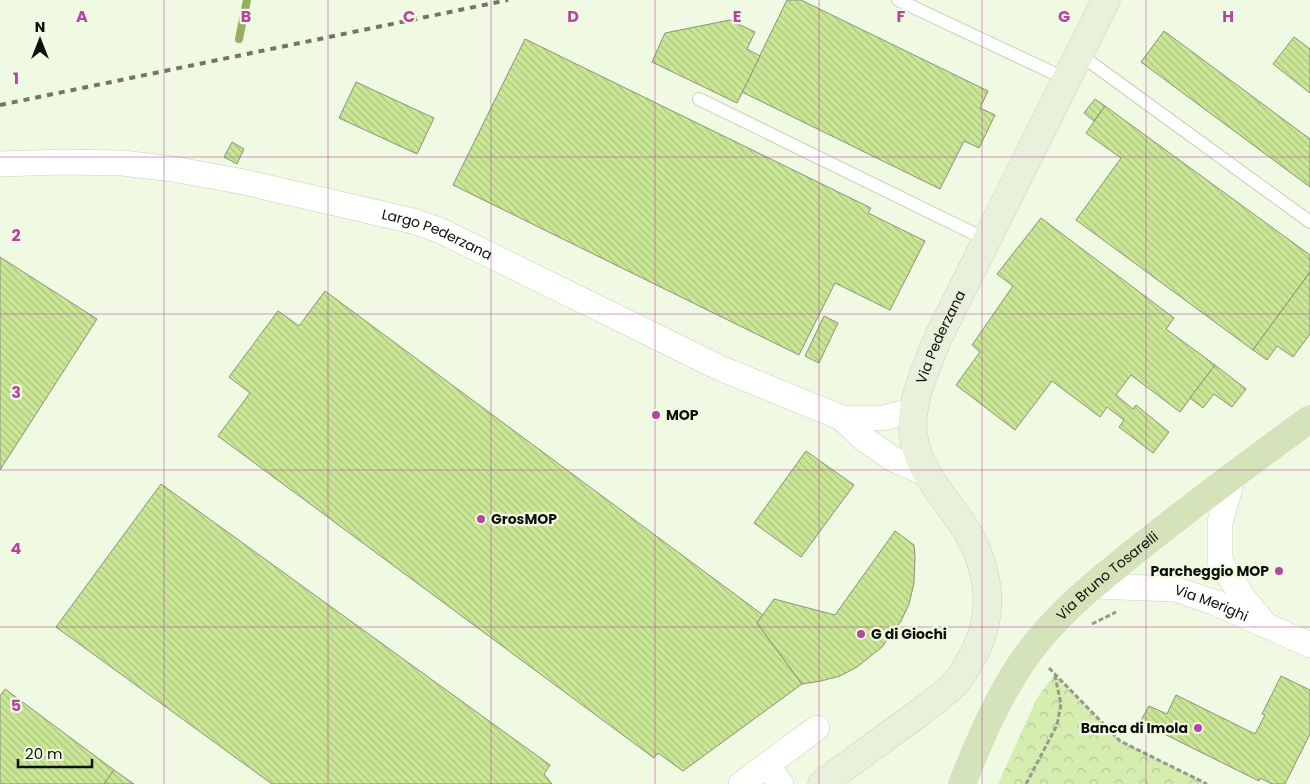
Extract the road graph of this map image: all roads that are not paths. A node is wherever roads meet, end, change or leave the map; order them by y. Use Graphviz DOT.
graph roads {
  1 [pos="898,0"];
  2 [pos="1106,0"];
  3 [pos="1079,54"];
  4 [pos="1066,79"];
  5 [pos="699,99"];
  6 [pos="0,164"];
  7 [pos="1310,222"];
  8 [pos="987,240"];
  9 [pos="914,410"];
  10 [pos="842,418"];
  11 [pos="1310,419"];
  12 [pos="927,474"];
  13 [pos="1234,474"];
  14 [pos="1093,586"];
  15 [pos="1267,627"];
  16 [pos="1310,646"];
  17 [pos="817,728"];
  18 [pos="774,774"];
  19 [pos="741,784"];
  20 [pos="822,784"];
  21 [pos="962,784"];
  1 -- 4 [label="lane"];
  2 -- 3 [label="main road, Via Pederzana"];
  3 -- 4 [label="main road, Via Pederzana"];
  3 -- 7 [label="lane"];
  4 -- 8 [label="main road, Via Pederzana"];
  5 -- 8 [label="lane"];
  6 -- 10 [label="street, Largo Pederzana"];
  8 -- 9 [label="main road, Via Pederzana"];
  9 -- 10 [label="street, Largo Pederzana"];
  9 -- 12 [label="main road, Via Pederzana"];
  10 -- 12 [label="street, Largo Pederzana"];
  11 -- 13 [label="main road, Via Bruno Tosarelli"];
  12 -- 20 [label="main road, Via Pederzana"];
  13 -- 14 [label="main road, Via Bruno Tosarelli"];
  13 -- 15 [label="street, Via Merighi"];
  14 -- 15 [label="street, Via Merighi"];
  14 -- 21 [label="main road, Via Bruno Tosarelli"];
  15 -- 16 [label="street, Via Merighi"];
  17 -- 18 [label="street"];
  18 -- 19 [label="street"];
}
